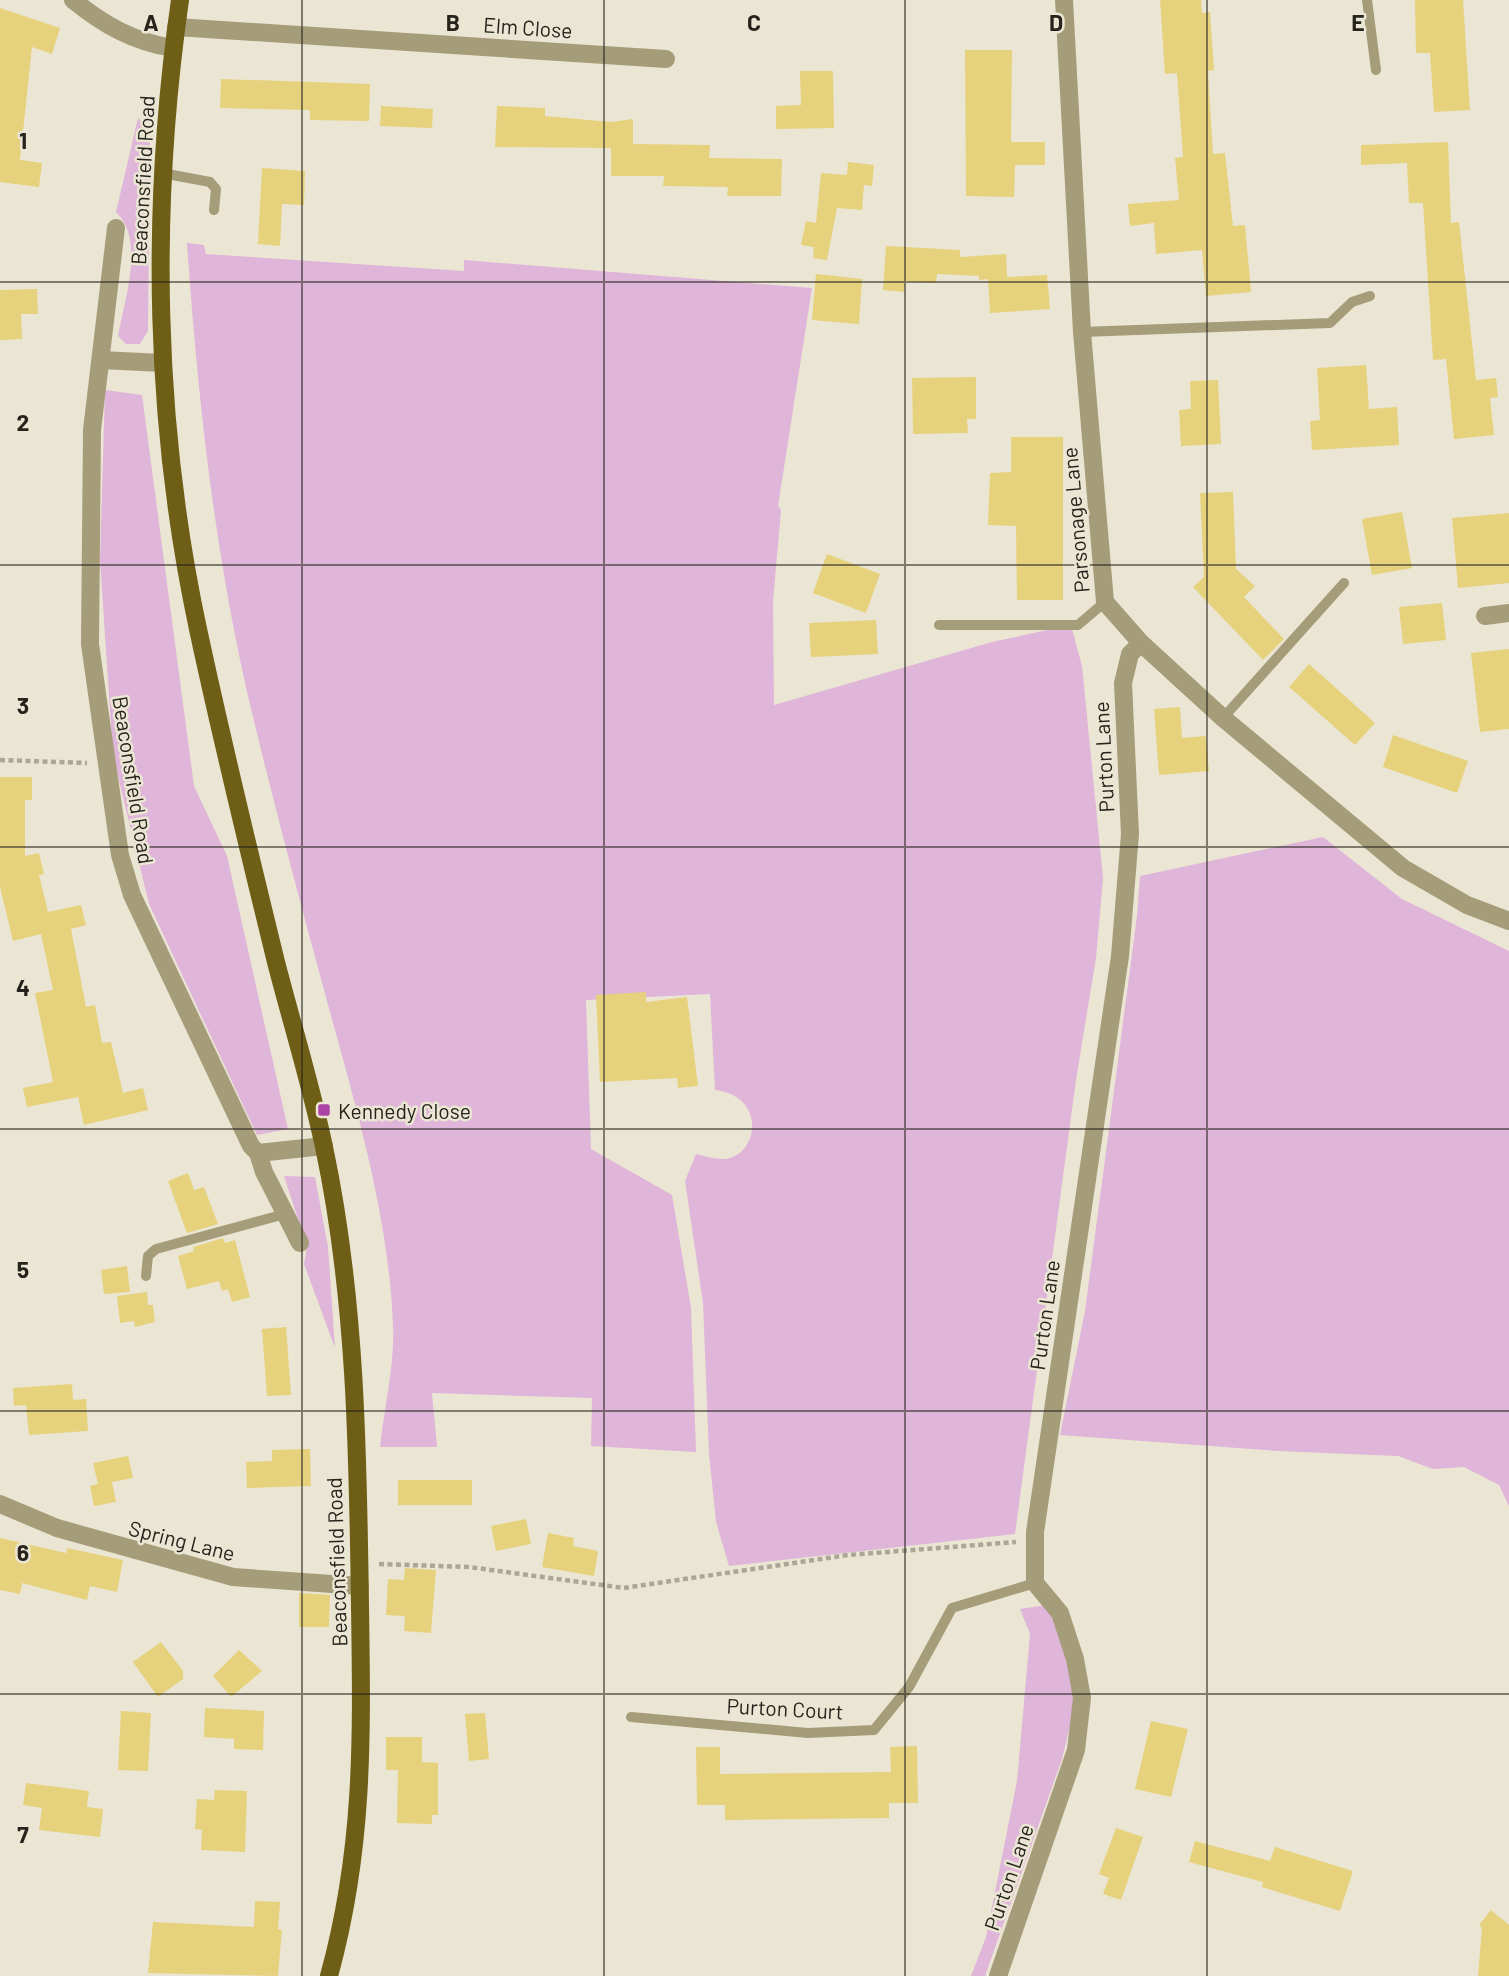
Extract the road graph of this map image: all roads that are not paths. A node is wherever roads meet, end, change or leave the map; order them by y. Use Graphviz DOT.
graph roads {
  1 [pos="72,0"];
  2 [pos="180,0"];
  3 [pos="1064,0"];
  4 [pos="1367,0"];
  5 [pos="176,27"];
  6 [pos="173,48"];
  7 [pos="667,59"];
  8 [pos="1376,69"];
  9 [pos="161,173"];
  10 [pos="214,211"];
  11 [pos="116,228"];
  12 [pos="1370,296"];
  13 [pos="1082,332"];
  14 [pos="101,360"];
  15 [pos="162,363"];
  16 [pos="1344,583"];
  17 [pos="1105,602"];
  18 [pos="1509,614"];
  19 [pos="1485,616"];
  20 [pos="939,625"];
  21 [pos="1141,643"];
  22 [pos="1223,718"];
  23 [pos="1509,921"];
  24 [pos="324,1146"];
  25 [pos="258,1153"];
  26 [pos="285,1214"];
  27 [pos="300,1243"];
  28 [pos="146,1276"];
  29 [pos="0,1504"];
  30 [pos="1035,1583"];
  31 [pos="360,1586"];
  32 [pos="631,1717"];
  33 [pos="329,1976"];
  34 [pos="998,1976"];
  1 -- 6 [label="street"];
  2 -- 5 [label="main road, Beaconsfield Road"];
  3 -- 13 [label="street, Parsonage Lane"];
  4 -- 8 [label="lane"];
  5 -- 6 [label="main road, Beaconsfield Road"];
  5 -- 7 [label="street, Elm Close"];
  6 -- 9 [label="main road, Beaconsfield Road"];
  9 -- 10 [label="lane"];
  9 -- 15 [label="main road, Beaconsfield Road"];
  11 -- 14 [label="street, Beaconsfield Road"];
  12 -- 13 [label="lane"];
  13 -- 17 [label="street, Parsonage Lane"];
  14 -- 15 [label="street"];
  14 -- 25 [label="street, Beaconsfield Road"];
  15 -- 24 [label="main road, Beaconsfield Road"];
  16 -- 22 [label="lane"];
  17 -- 20 [label="lane"];
  17 -- 21 [label="street, Parsonage Lane"];
  18 -- 19 [label="street"];
  21 -- 22 [label="street, Parsonage Lane"];
  21 -- 30 [label="street, Purton Lane"];
  22 -- 23 [label="street, Parsonage Lane"];
  24 -- 25 [label="street"];
  24 -- 31 [label="main road, Beaconsfield Road"];
  25 -- 26 [label="street, Beaconsfield Road"];
  26 -- 27 [label="street, Beaconsfield Road"];
  26 -- 28 [label="lane"];
  29 -- 31 [label="street, Spring Lane"];
  30 -- 32 [label="lane, Purton Court"];
  30 -- 34 [label="street, Purton Lane"];
  31 -- 33 [label="main road, Beaconsfield Road"];
}
